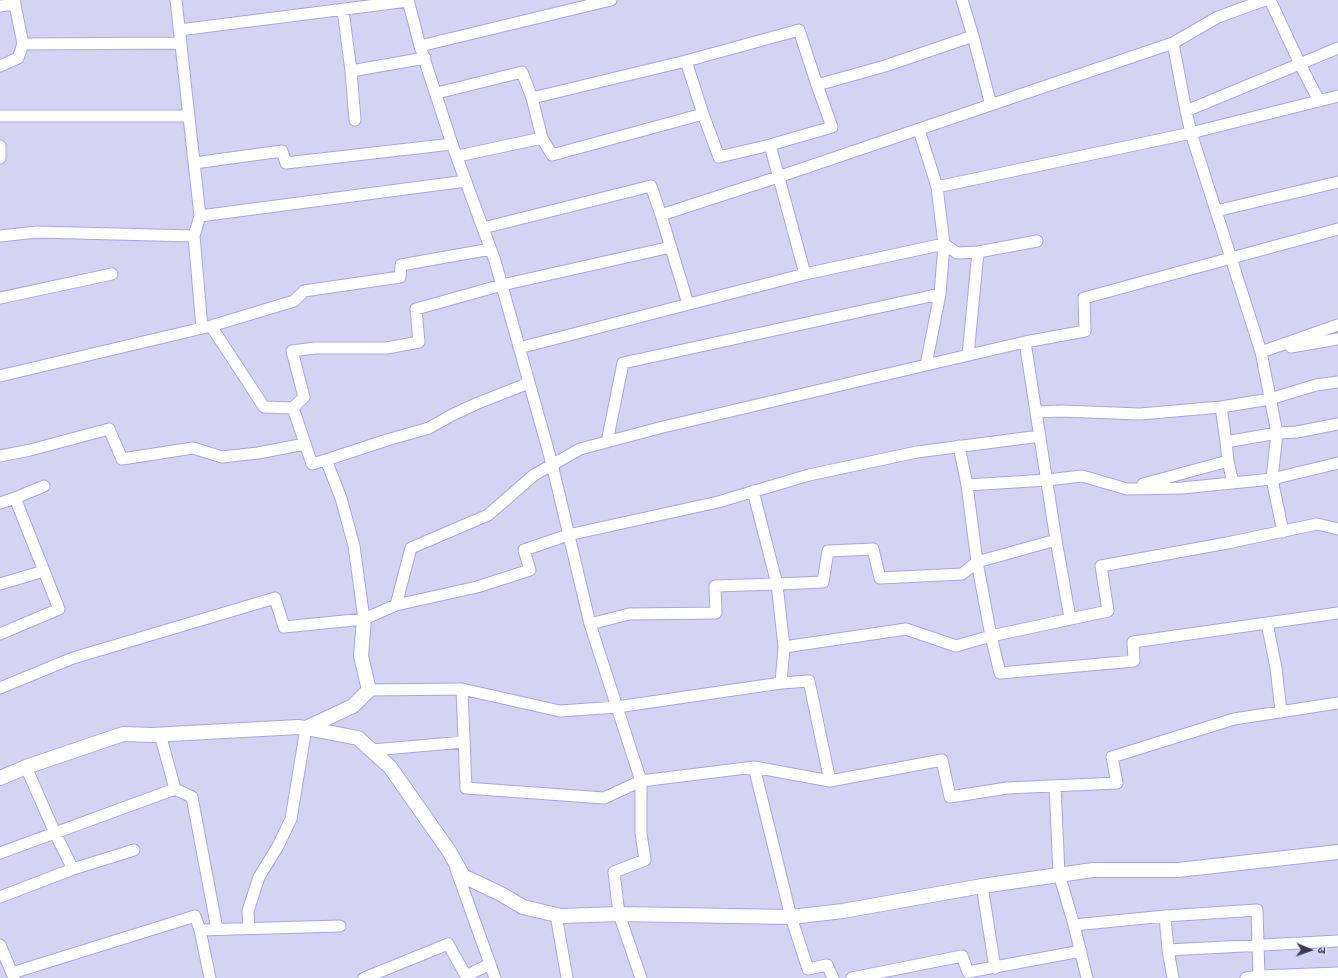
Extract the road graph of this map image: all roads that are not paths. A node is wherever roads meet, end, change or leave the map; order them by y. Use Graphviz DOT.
graph roads {
  1 [pos="176,0"];
  2 [pos="611,0"];
  3 [pos="962,0"];
  4 [pos="1265,0"];
  5 [pos="1270,0"];
  6 [pos="408,1"];
  7 [pos="14,2"];
  8 [pos="0,6"];
  9 [pos="343,10"];
  10 [pos="179,30"];
  11 [pos="973,36"];
  12 [pos="181,43"];
  13 [pos="1174,43"];
  14 [pos="23,44"];
  15 [pos="420,46"];
  16 [pos="1338,48"];
  17 [pos="425,58"];
  18 [pos="686,61"];
  19 [pos="1300,64"];
  20 [pos="0,66"];
  21 [pos="351,71"];
  22 [pos="817,85"];
  23 [pos="437,93"];
  24 [pos="1338,96"];
  25 [pos="532,98"];
  26 [pos="1319,101"];
  27 [pos="991,105"];
  28 [pos="1186,111"];
  29 [pos="703,114"];
  30 [pos="0,116"];
  31 [pos="188,116"];
  32 [pos="355,120"];
  33 [pos="919,130"];
  34 [pos="1191,133"];
  35 [pos="542,138"];
  36 [pos="452,144"];
  37 [pos="770,145"];
  38 [pos="0,146"];
  39 [pos="458,156"];
  40 [pos="0,158"];
  41 [pos="194,163"];
  42 [pos="778,177"];
  43 [pos="466,181"];
  44 [pos="1338,182"];
  45 [pos="937,187"];
  46 [pos="1216,211"];
  47 [pos="661,215"];
  48 [pos="200,216"];
  49 [pos="484,228"];
  50 [pos="1338,229"];
  51 [pos="0,236"];
  52 [pos="194,236"];
  53 [pos="1037,241"];
  54 [pos="944,244"];
  55 [pos="671,247"];
  56 [pos="491,249"];
  57 [pos="978,252"];
  58 [pos="1231,258"];
  59 [pos="112,274"];
  60 [pos="804,274"];
  61 [pos="502,285"];
  62 [pos="940,294"];
  63 [pos="0,298"];
  64 [pos="688,304"];
  65 [pos="1338,325"];
  66 [pos="206,327"];
  67 [pos="1338,339"];
  68 [pos="1024,342"];
  69 [pos="519,348"];
  70 [pos="1261,352"];
  71 [pos="968,355"];
  72 [pos="926,365"];
  73 [pos="0,376"];
  74 [pos="1338,382"];
  75 [pos="529,383"];
  76 [pos="1270,399"];
  77 [pos="1221,407"];
  78 [pos="293,408"];
  79 [pos="1036,412"];
  80 [pos="1338,424"];
  81 [pos="1277,433"];
  82 [pos="1040,436"];
  83 [pos="607,442"];
  84 [pos="1226,442"];
  85 [pos="305,444"];
  86 [pos="959,446"];
  87 [pos="0,456"];
  88 [pos="326,460"];
  89 [pos="1228,461"];
  90 [pos="1338,462"];
  91 [pos="552,464"];
  92 [pos="1272,479"];
  93 [pos="1047,480"];
  94 [pos="1232,483"];
  95 [pos="967,485"];
  96 [pos="44,486"];
  97 [pos="1127,489"];
  98 [pos="754,491"];
  99 [pos="15,498"];
  100 [pos="0,503"];
  101 [pos="1338,530"];
  102 [pos="1283,532"];
  103 [pos="568,535"];
  104 [pos="1056,540"];
  105 [pos="977,562"];
  106 [pos="44,571"];
  107 [pos="0,584"];
  108 [pos="777,584"];
  109 [pos="396,605"];
  110 [pos="1338,613"];
  111 [pos="1070,618"];
  112 [pos="364,619"];
  113 [pos="1267,623"];
  114 [pos="590,624"];
  115 [pos="0,634"];
  116 [pos="990,636"];
  117 [pos="784,647"];
  118 [pos="781,683"];
  119 [pos="0,688"];
  120 [pos="462,689"];
  121 [pos="369,690"];
  122 [pos="1338,703"];
  123 [pos="618,707"];
  124 [pos="1281,712"];
  125 [pos="306,728"];
  126 [pos="160,734"];
  127 [pos="464,742"];
  128 [pos="372,750"];
  129 [pos="754,766"];
  130 [pos="26,767"];
  131 [pos="0,778"];
  132 [pos="641,781"];
  133 [pos="830,781"];
  134 [pos="1055,786"];
  135 [pos="176,789"];
  136 [pos="55,833"];
  137 [pos="134,850"];
  138 [pos="1338,852"];
  139 [pos="0,854"];
  140 [pos="450,854"];
  141 [pos="73,869"];
  142 [pos="1059,874"];
  143 [pos="982,886"];
  144 [pos="0,897"];
  145 [pos="619,914"];
  146 [pos="556,915"];
  147 [pos="1165,916"];
  148 [pos="791,917"];
  149 [pos="1074,925"];
  150 [pos="340,926"];
  151 [pos="249,928"];
  152 [pos="217,929"];
  153 [pos="200,930"];
  154 [pos="1338,941"];
  155 [pos="0,945"];
  156 [pos="1259,945"];
  157 [pos="1168,950"];
  158 [pos="1080,951"];
  159 [pos="490,964"];
  160 [pos="995,968"];
  161 [pos="1338,973"];
  162 [pos="13,976"];
  163 [pos="1259,976"];
  164 [pos="210,978"];
  165 [pos="364,978"];
  166 [pos="494,978"];
  167 [pos="567,978"];
  168 [pos="641,978"];
  169 [pos="833,978"];
  170 [pos="852,978"];
  171 [pos="1087,978"];
  172 [pos="1174,978"];
  173 [pos="1246,978"];
  1 -- 10 [label="street"];
  2 -- 15 [label="street"];
  3 -- 11 [label="street"];
  4 -- 13 [label="street"];
  5 -- 19 [label="street"];
  6 -- 9 [label="street"];
  6 -- 15 [label="street"];
  7 -- 8 [label="street"];
  7 -- 14 [label="street"];
  9 -- 10 [label="street"];
  9 -- 21 [label="street"];
  10 -- 12 [label="street"];
  11 -- 22 [label="street"];
  11 -- 27 [label="street"];
  12 -- 14 [label="street"];
  12 -- 31 [label="street"];
  13 -- 27 [label="street"];
  13 -- 28 [label="street"];
  14 -- 20 [label="street"];
  15 -- 17 [label="street"];
  16 -- 19 [label="street"];
  17 -- 21 [label="street"];
  17 -- 23 [label="street"];
  18 -- 22 [label="street"];
  18 -- 25 [label="street"];
  18 -- 29 [label="street"];
  19 -- 26 [label="street"];
  19 -- 28 [label="street"];
  21 -- 32 [label="street"];
  22 -- 37 [label="street"];
  23 -- 25 [label="street"];
  23 -- 36 [label="street"];
  24 -- 26 [label="street"];
  25 -- 35 [label="street"];
  26 -- 34 [label="street"];
  27 -- 33 [label="street"];
  28 -- 34 [label="street"];
  29 -- 35 [label="street"];
  29 -- 37 [label="street"];
  30 -- 31 [label="street"];
  31 -- 41 [label="street"];
  33 -- 42 [label="street"];
  33 -- 45 [label="street"];
  34 -- 45 [label="street"];
  34 -- 46 [label="street"];
  35 -- 39 [label="street"];
  36 -- 39 [label="street"];
  36 -- 41 [label="street"];
  37 -- 42 [label="street"];
  38 -- 40 [label="street"];
  39 -- 43 [label="street"];
  41 -- 48 [label="street"];
  42 -- 47 [label="street"];
  42 -- 60 [label="street"];
  43 -- 48 [label="street"];
  43 -- 49 [label="street"];
  44 -- 46 [label="street"];
  45 -- 54 [label="street"];
  46 -- 58 [label="street"];
  47 -- 49 [label="street"];
  47 -- 55 [label="street"];
  48 -- 52 [label="street"];
  49 -- 56 [label="street"];
  50 -- 58 [label="street"];
  51 -- 52 [label="street"];
  52 -- 66 [label="street"];
  53 -- 57 [label="street"];
  54 -- 57 [label="street"];
  54 -- 60 [label="street"];
  54 -- 62 [label="street"];
  55 -- 61 [label="street"];
  55 -- 64 [label="street"];
  56 -- 61 [label="street"];
  56 -- 66 [label="street"];
  57 -- 71 [label="street"];
  58 -- 68 [label="street"];
  58 -- 70 [label="street"];
  59 -- 63 [label="street"];
  60 -- 64 [label="street"];
  61 -- 69 [label="street"];
  61 -- 78 [label="street"];
  62 -- 72 [label="street"];
  62 -- 83 [label="street"];
  64 -- 69 [label="street"];
  65 -- 70 [label="street"];
  66 -- 73 [label="street"];
  66 -- 78 [label="street"];
  67 -- 70 [label="street"];
  68 -- 71 [label="street"];
  68 -- 79 [label="street"];
  69 -- 75 [label="street"];
  70 -- 76 [label="street"];
  71 -- 72 [label="street"];
  72 -- 83 [label="street"];
  74 -- 76 [label="street"];
  75 -- 88 [label="street"];
  75 -- 91 [label="street"];
  76 -- 77 [label="street"];
  76 -- 81 [label="street"];
  77 -- 79 [label="street"];
  77 -- 84 [label="street"];
  78 -- 85 [label="street"];
  79 -- 82 [label="street"];
  80 -- 81 [label="street"];
  81 -- 84 [label="street"];
  81 -- 92 [label="street"];
  82 -- 86 [label="street"];
  82 -- 93 [label="street"];
  83 -- 91 [label="street"];
  84 -- 89 [label="street"];
  85 -- 87 [label="street"];
  85 -- 88 [label="street"];
  86 -- 95 [label="street"];
  86 -- 98 [label="street"];
  88 -- 112 [label="street"];
  89 -- 94 [label="street"];
  89 -- 97 [label="street"];
  90 -- 92 [label="street"];
  91 -- 103 [label="street"];
  91 -- 109 [label="street"];
  92 -- 94 [label="street"];
  92 -- 102 [label="street"];
  93 -- 95 [label="street"];
  93 -- 97 [label="street"];
  93 -- 104 [label="street"];
  94 -- 97 [label="street"];
  95 -- 105 [label="street"];
  96 -- 99 [label="street"];
  98 -- 103 [label="street"];
  98 -- 108 [label="street"];
  99 -- 100 [label="street"];
  99 -- 106 [label="street"];
  101 -- 102 [label="street"];
  102 -- 111 [label="street"];
  103 -- 109 [label="street"];
  103 -- 114 [label="street"];
  104 -- 105 [label="street"];
  104 -- 111 [label="street"];
  105 -- 108 [label="street"];
  105 -- 116 [label="street"];
  106 -- 107 [label="street"];
  106 -- 115 [label="street"];
  108 -- 114 [label="street"];
  108 -- 117 [label="street"];
  109 -- 112 [label="street"];
  110 -- 113 [label="street"];
  111 -- 116 [label="street"];
  112 -- 119 [label="street"];
  112 -- 121 [label="street"];
  113 -- 116 [label="street"];
  113 -- 124 [label="street"];
  114 -- 123 [label="street"];
  116 -- 117 [label="street"];
  117 -- 118 [label="street"];
  118 -- 123 [label="street"];
  118 -- 133 [label="street"];
  120 -- 121 [label="street"];
  120 -- 123 [label="street"];
  120 -- 127 [label="street"];
  121 -- 125 [label="street"];
  122 -- 124 [label="street"];
  123 -- 132 [label="street"];
  124 -- 134 [label="street"];
  125 -- 126 [label="street"];
  125 -- 128 [label="street"];
  125 -- 151 [label="street"];
  126 -- 130 [label="street"];
  126 -- 135 [label="street"];
  127 -- 128 [label="street"];
  127 -- 132 [label="street"];
  128 -- 140 [label="street"];
  129 -- 132 [label="street"];
  129 -- 133 [label="street"];
  129 -- 148 [label="street"];
  130 -- 131 [label="street"];
  130 -- 136 [label="street"];
  132 -- 145 [label="street"];
  133 -- 134 [label="street"];
  134 -- 142 [label="street"];
  135 -- 136 [label="street"];
  135 -- 152 [label="street"];
  136 -- 139 [label="street"];
  136 -- 141 [label="street"];
  137 -- 141 [label="street"];
  138 -- 142 [label="street"];
  140 -- 146 [label="street"];
  140 -- 159 [label="street"];
  141 -- 144 [label="street"];
  142 -- 143 [label="street"];
  142 -- 149 [label="street"];
  143 -- 148 [label="street"];
  143 -- 160 [label="street"];
  145 -- 146 [label="street"];
  145 -- 148 [label="street"];
  145 -- 168 [label="street"];
  146 -- 167 [label="street"];
  147 -- 149 [label="street"];
  147 -- 156 [label="street"];
  147 -- 157 [label="street"];
  148 -- 169 [label="street"];
  149 -- 158 [label="street"];
  150 -- 151 [label="street"];
  151 -- 152 [label="street"];
  152 -- 153 [label="street"];
  153 -- 162 [label="street"];
  153 -- 164 [label="street"];
  154 -- 156 [label="street"];
  155 -- 162 [label="street"];
  156 -- 157 [label="street"];
  156 -- 163 [label="street"];
  157 -- 172 [label="street"];
  158 -- 160 [label="street"];
  158 -- 171 [label="street"];
  159 -- 165 [label="street"];
  159 -- 166 [label="street"];
  160 -- 170 [label="street"];
  161 -- 163 [label="street"];
  163 -- 173 [label="street"];
}
